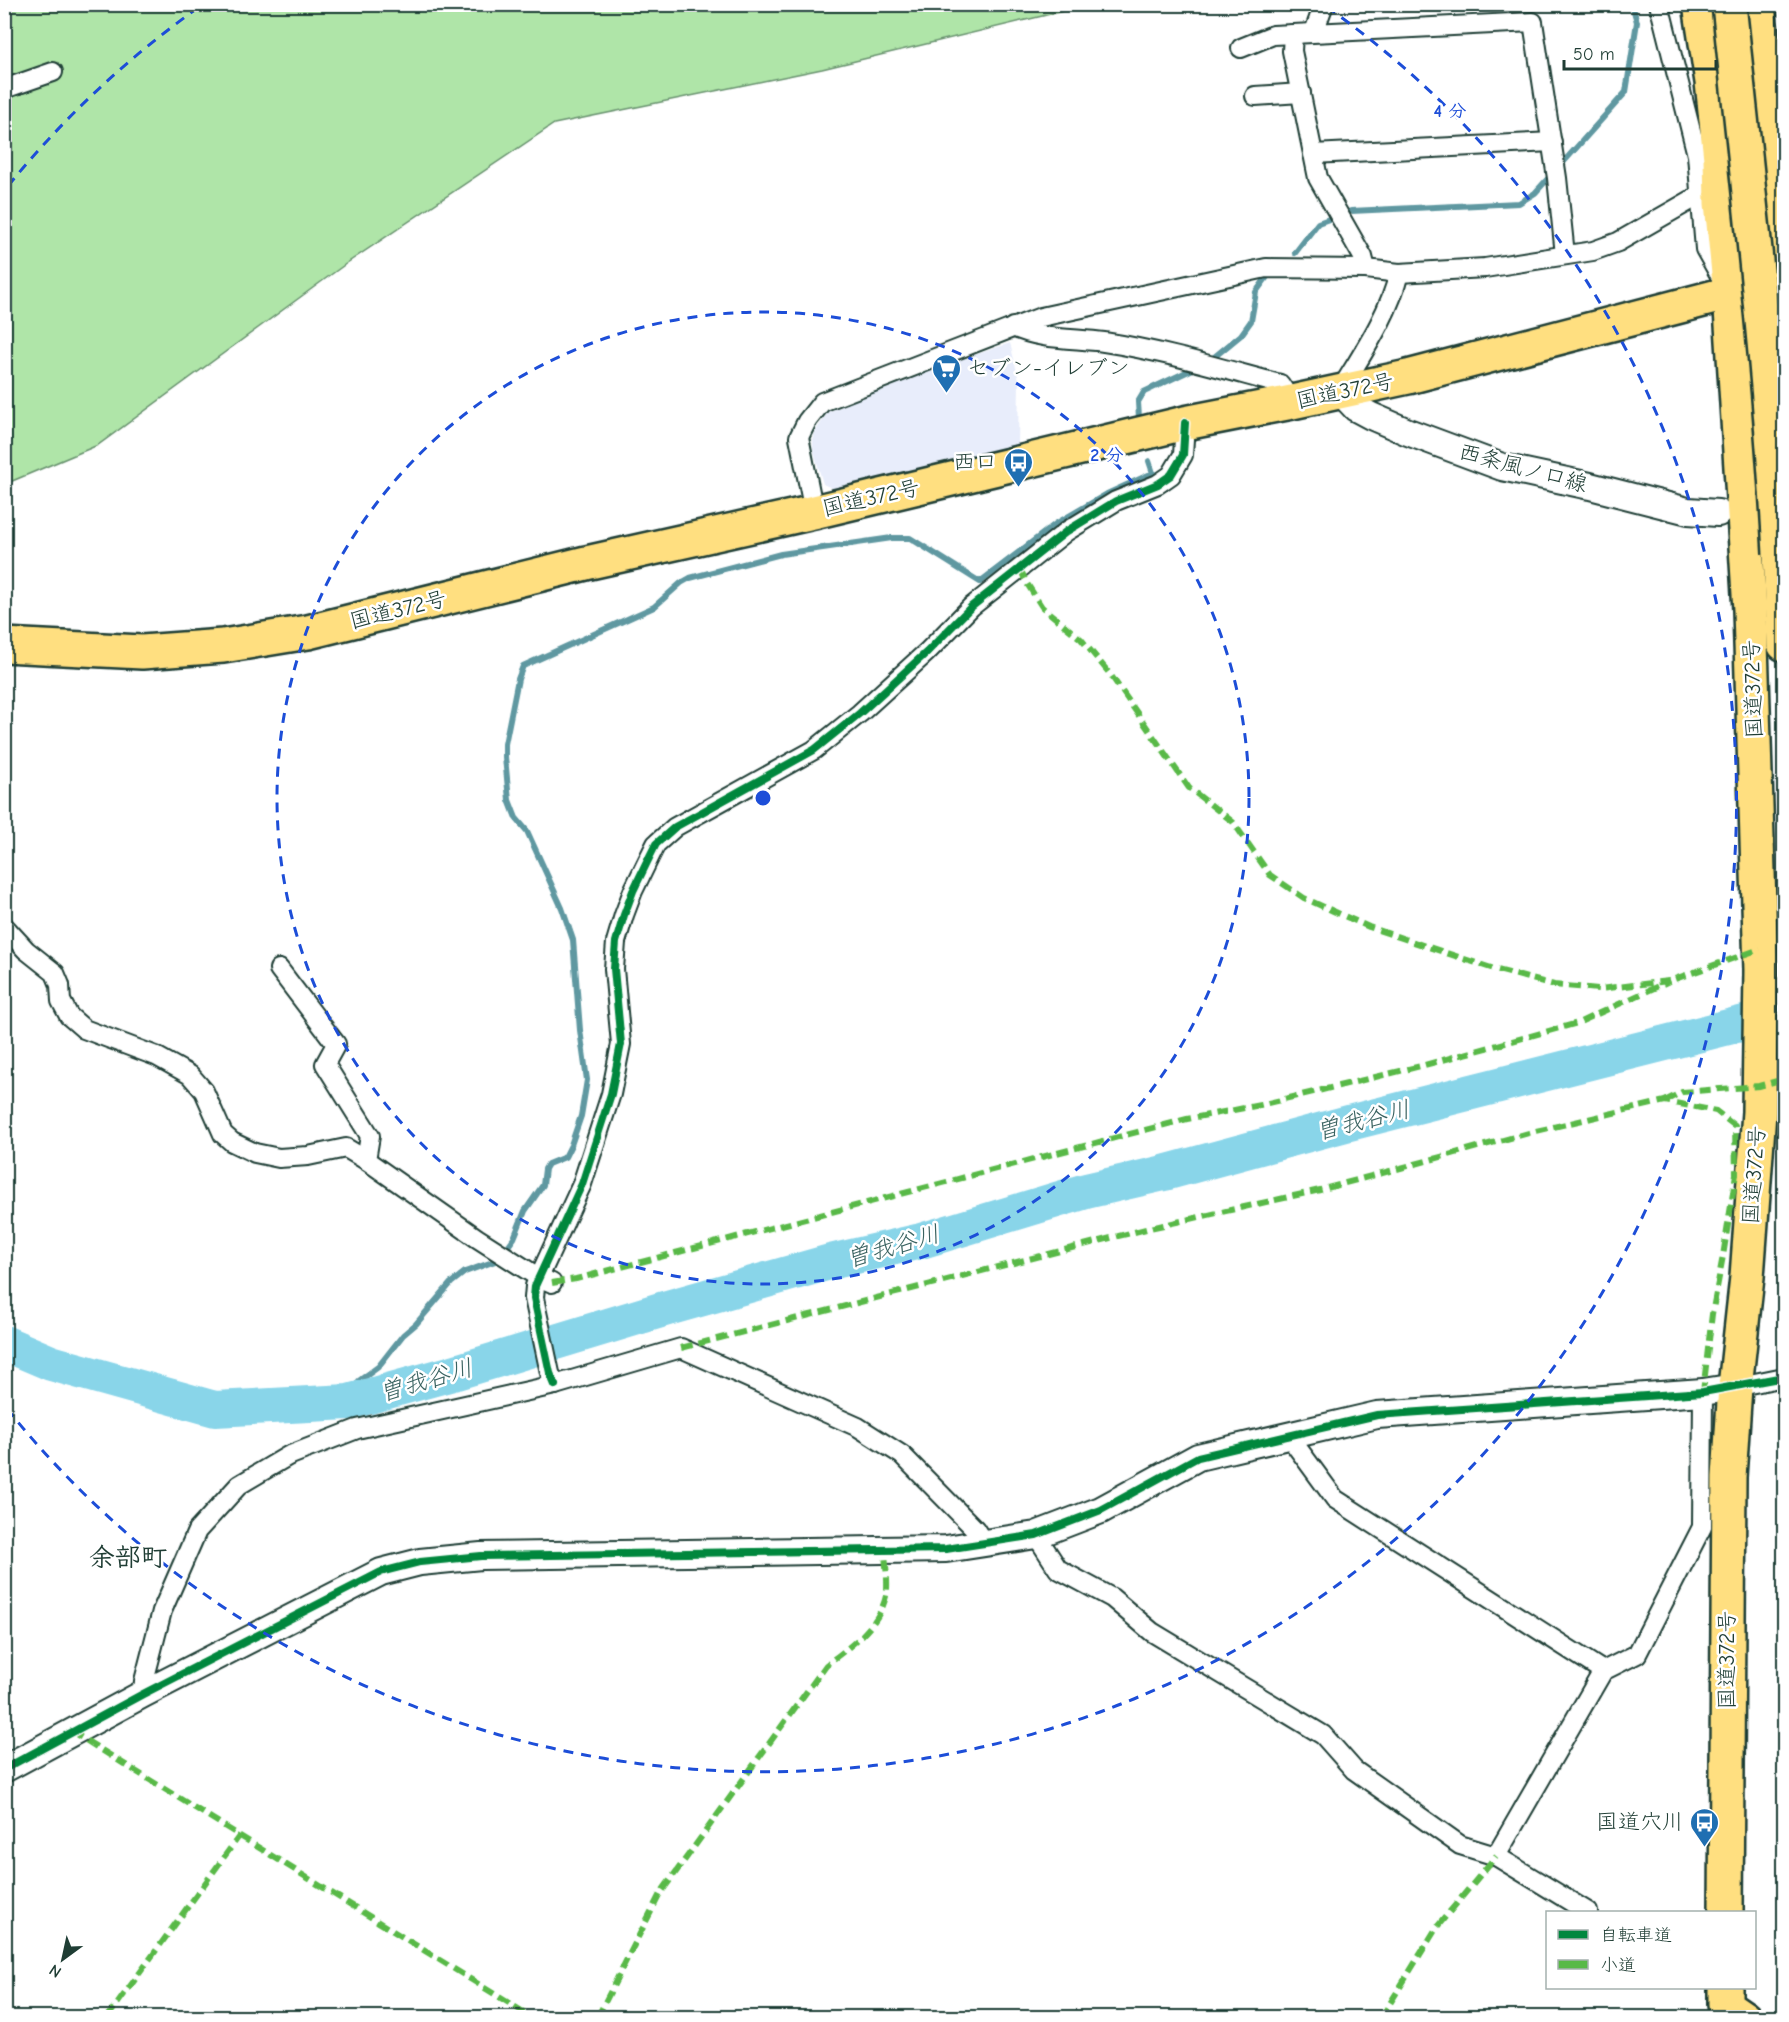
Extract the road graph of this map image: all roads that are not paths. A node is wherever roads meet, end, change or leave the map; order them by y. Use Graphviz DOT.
graph roads {
  1 [pos="1324,4"];
  2 [pos="1659,4"];
  3 [pos="1700,4"];
  4 [pos="1729,4"];
  5 [pos="1758,4"];
  6 [pos="1314,32"];
  7 [pos="1293,34"];
  8 [pos="1241,48"];
  9 [pos="52,72"];
  10 [pos="4,89"];
  11 [pos="1301,93"];
  12 [pos="1255,96"];
  13 [pos="1552,142"];
  14 [pos="1313,154"];
  15 [pos="1700,195"];
  16 [pos="1564,255"];
  17 [pos="1785,261"];
  18 [pos="1366,269"];
  19 [pos="1399,273"];
  20 [pos="1785,282"];
  21 [pos="1730,294"];
  22 [pos="1013,327"];
  23 [pos="1340,392"];
  24 [pos="1292,402"];
  25 [pos="1185,423"];
  26 [pos="814,512"];
  27 [pos="1718,513"];
  28 [pos="1785,644"];
  29 [pos="4,645"];
  30 [pos="4,926"];
  31 [pos="279,969"];
  32 [pos="366,1160"];
  33 [pos="545,1280"];
  34 [pos="1785,1377"];
  35 [pos="553,1379"];
  36 [pos="1735,1387"];
  37 [pos="1703,1392"];
  38 [pos="1288,1435"];
  39 [pos="1036,1535"];
  40 [pos="984,1544"];
  41 [pos="1603,1671"];
  42 [pos="143,1694"];
  43 [pos="4,1769"];
  44 [pos="1496,1856"];
  45 [pos="1586,1911"];
  46 [pos="1725,1911"];
  1 -- 6 [label="street"];
  2 -- 15 [label="street"];
  3 -- 21 [label="highway"];
  4 -- 28 [label="highway, bridge"];
  5 -- 17 [label="highway"];
  6 -- 7 [label="street"];
  6 -- 13 [label="street"];
  7 -- 8 [label="street"];
  7 -- 11 [label="street"];
  9 -- 10 [label="street"];
  11 -- 12 [label="street"];
  11 -- 14 [label="street"];
  13 -- 14 [label="street"];
  13 -- 16 [label="street"];
  14 -- 18 [label="street"];
  15 -- 16 [label="street"];
  15 -- 21 [label="street"];
  16 -- 19 [label="street"];
  18 -- 19 [label="street"];
  18 -- 22 [label="street"];
  19 -- 23 [label="street"];
  20 -- 21 [label="highway, 国道372号"];
  21 -- 23 [label="highway, 国道372号"];
  21 -- 36 [label="highway, 国道372号"];
  22 -- 24 [label="street"];
  22 -- 26 [label="street"];
  23 -- 24 [label="highway, 国道372号"];
  23 -- 27 [label="street, 西条風ノ口線"];
  24 -- 25 [label="highway, 国道372号"];
  25 -- 26 [label="highway, 国道372号"];
  25 -- 33 [label="street"];
  26 -- 29 [label="highway, 国道372号"];
  30 -- 32 [label="street"];
  31 -- 32 [label="street"];
  32 -- 33 [label="street"];
  33 -- 35 [label="street"];
  34 -- 36 [label="street"];
  35 -- 40 [label="street"];
  35 -- 42 [label="street"];
  36 -- 37 [label="street"];
  36 -- 46 [label="highway, 国道372号"];
  37 -- 38 [label="street"];
  37 -- 41 [label="street"];
  38 -- 39 [label="street"];
  38 -- 41 [label="street"];
  39 -- 40 [label="street"];
  39 -- 44 [label="street"];
  40 -- 42 [label="street"];
  41 -- 44 [label="street"];
  42 -- 43 [label="street"];
  44 -- 45 [label="street"];
}
